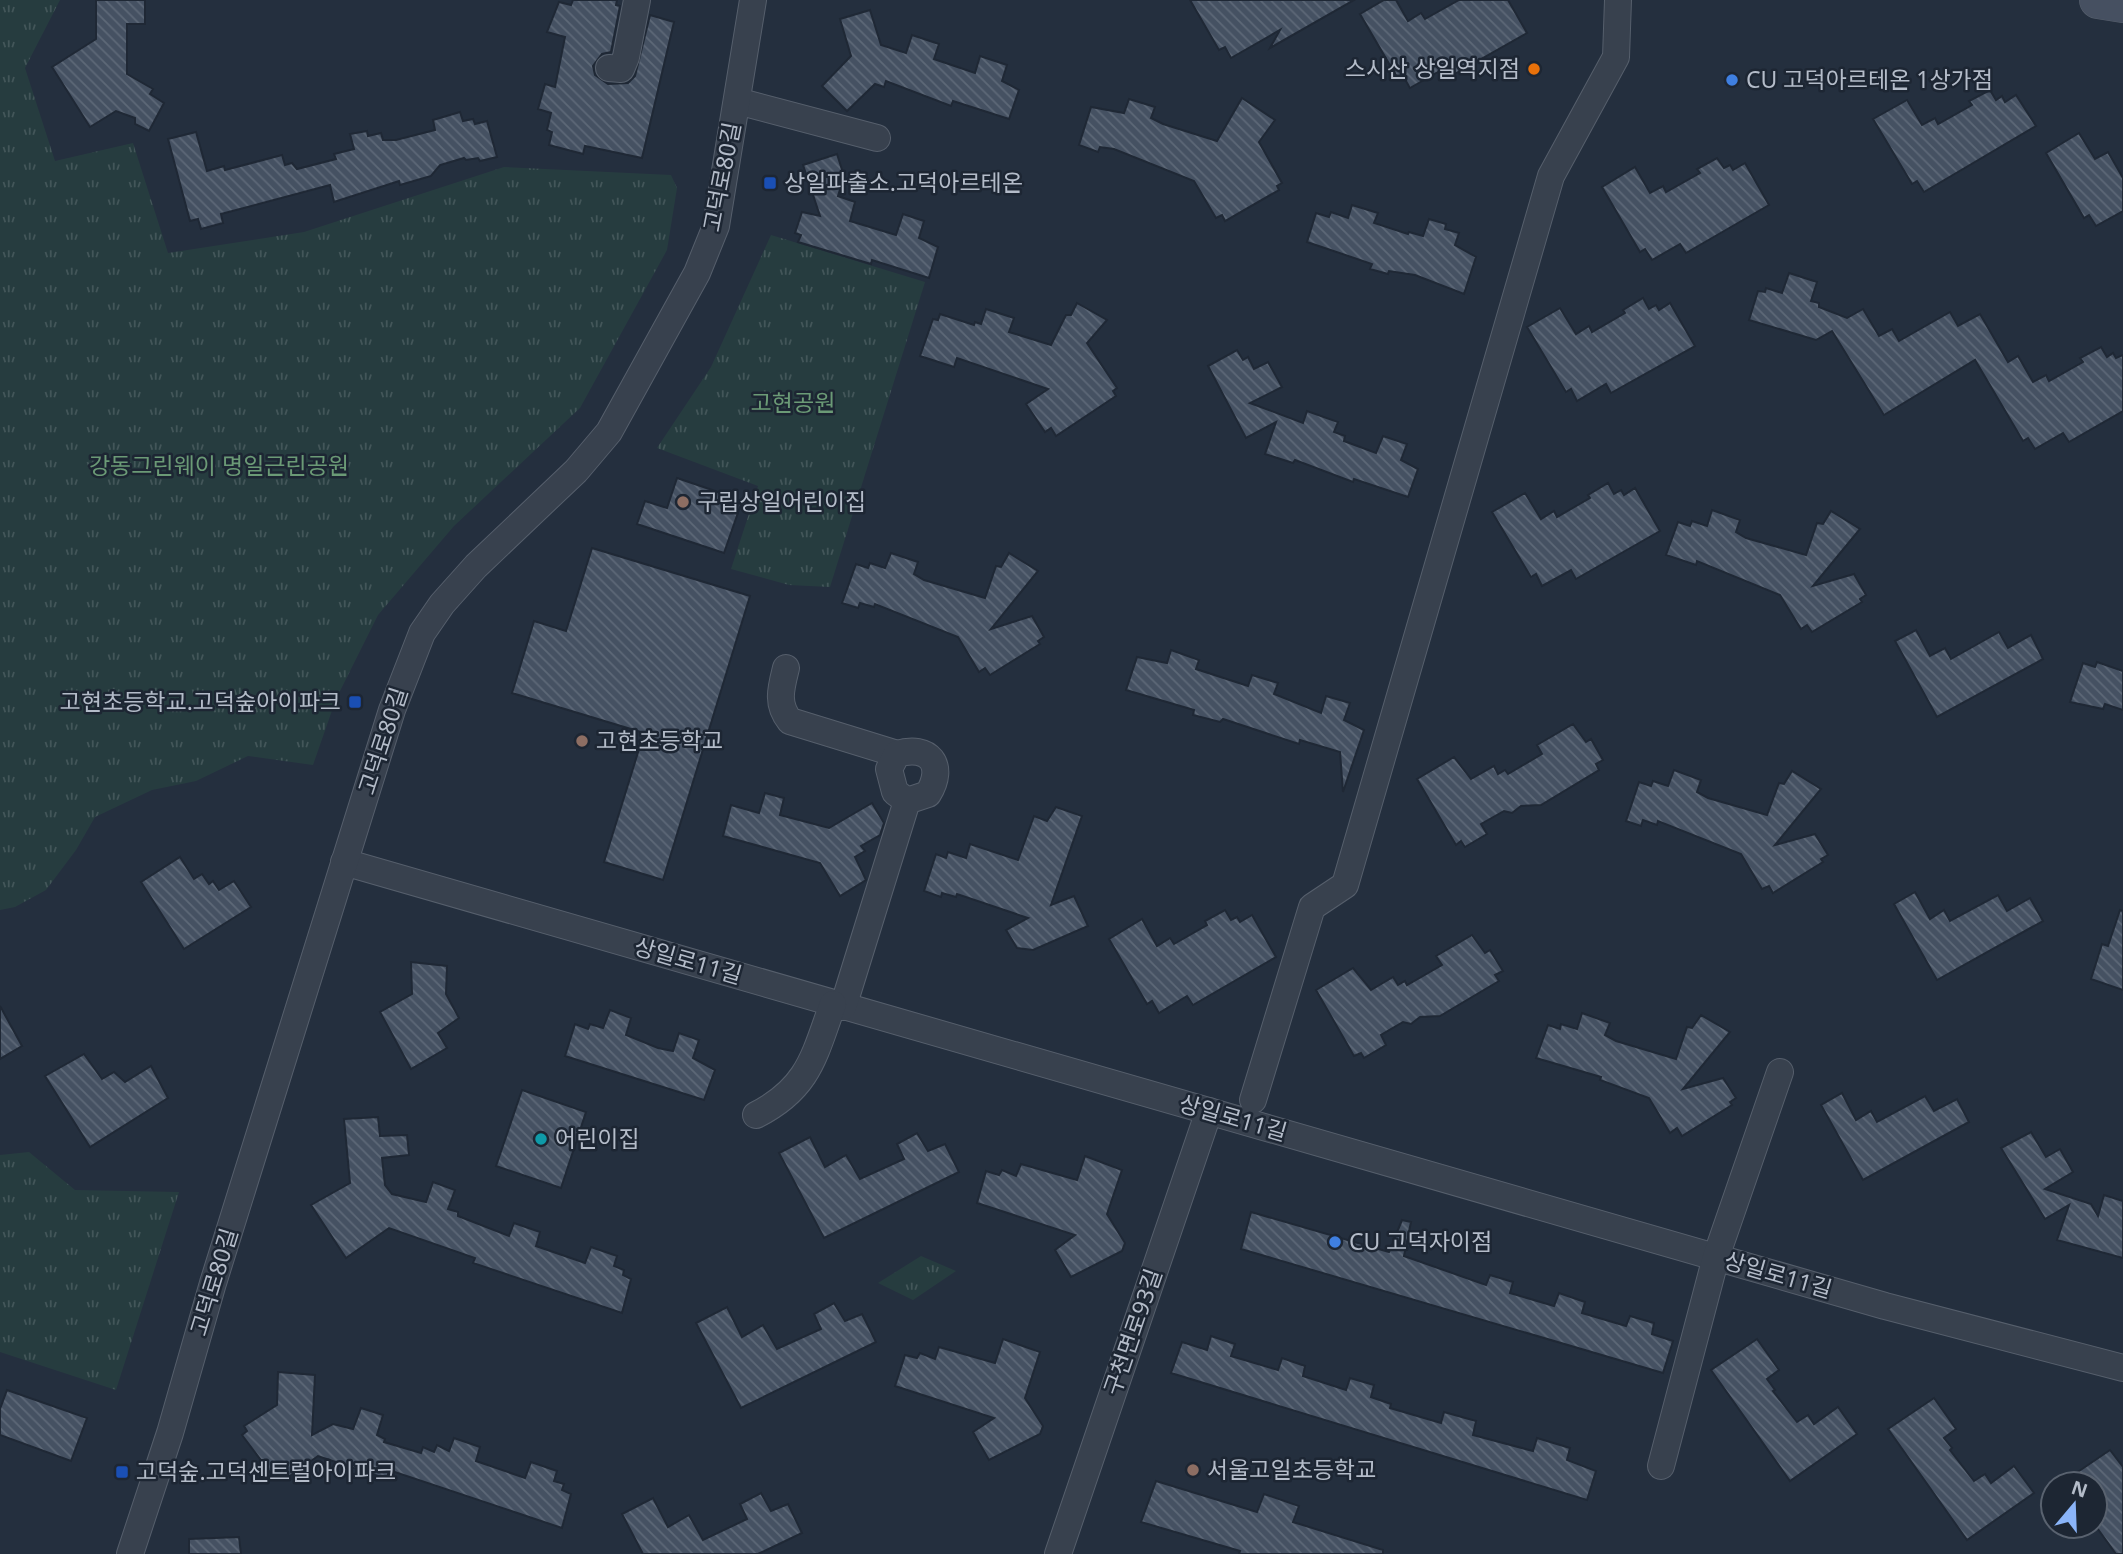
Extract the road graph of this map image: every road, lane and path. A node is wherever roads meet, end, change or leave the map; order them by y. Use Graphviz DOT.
graph roads {
  1 [pos="636,0"];
  2 [pos="753,0"];
  3 [pos="1618,0"];
  4 [pos="2098,0"];
  5 [pos="2123,5"];
  6 [pos="609,68"];
  7 [pos="737,101"];
  8 [pos="877,138"];
  9 [pos="786,668"];
  10 [pos="897,754"];
  11 [pos="907,801"];
  12 [pos="344,862"];
  13 [pos="838,1005"];
  14 [pos="1780,1072"];
  15 [pos="1253,1100"];
  16 [pos="1209,1111"];
  17 [pos="756,1115"];
  18 [pos="1716,1257"];
  19 [pos="2123,1368"];
  20 [pos="1661,1466"];
  21 [pos="130,1554"];
  22 [pos="1058,1554"];
  1 -- 6 [label="street"];
  2 -- 7 [label="street, 고덕로80길"];
  3 -- 15 [label="street"];
  4 -- 5 [label="main road"];
  7 -- 8 [label="street"];
  7 -- 12 [label="street, 고덕로80길"];
  9 -- 10 [label="street"];
  10 -- 11 [label="street"];
  10 -- 11 [label="street"];
  11 -- 13 [label="street"];
  12 -- 13 [label="street, 상일로11길"];
  12 -- 21 [label="street, 고덕로80길"];
  13 -- 16 [label="street, 상일로11길"];
  13 -- 17 [label="street"];
  14 -- 18 [label="street"];
  16 -- 18 [label="street, 상일로11길"];
  16 -- 22 [label="street, 구천면로93길"];
  18 -- 19 [label="street, 상일로11길"];
  18 -- 20 [label="street"];
}
